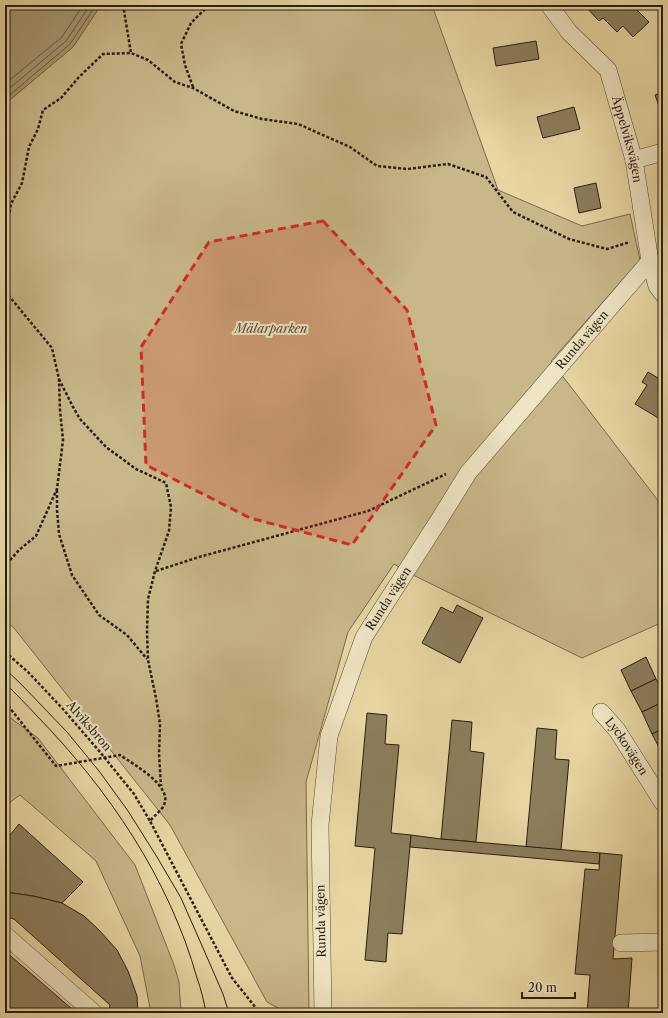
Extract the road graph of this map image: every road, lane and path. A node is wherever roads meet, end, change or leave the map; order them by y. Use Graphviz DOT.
graph roads {
  1 [pos="126,5"];
  2 [pos="209,5"];
  3 [pos="549,5"];
  4 [pos="131,53"];
  5 [pos="193,88"];
  6 [pos="663,152"];
  7 [pos="634,160"];
  8 [pos="5,237"];
  9 [pos="646,238"];
  10 [pos="5,245"];
  11 [pos="650,261"];
  12 [pos="663,294"];
  13 [pos="59,379"];
  14 [pos="452,471"];
  15 [pos="57,489"];
  16 [pos="5,566"];
  17 [pos="155,571"];
  18 [pos="5,652"];
  19 [pos="148,660"];
  20 [pos="5,702"];
  21 [pos="601,712"];
  22 [pos="161,786"];
  23 [pos="663,803"];
  24 [pos="150,820"];
  25 [pos="5,935"];
  26 [pos="663,942"];
  27 [pos="621,943"];
  28 [pos="94,1013"];
  29 [pos="260,1013"];
  30 [pos="323,1013"];
  1 -- 4 [label="path"];
  2 -- 5 [label="path"];
  3 -- 7 [label="street, Äppelviksvägen"];
  4 -- 5 [label="path"];
  4 -- 8 [label="path"];
  5 -- 9 [label="path"];
  6 -- 7 [label="street"];
  7 -- 9 [label="street, Äppelviksvägen"];
  9 -- 11 [label="street, Äppelviksvägen"];
  10 -- 13 [label="path"];
  11 -- 12 [label="street, Äppelviksvägen"];
  11 -- 30 [label="street, Runda vägen"];
  13 -- 15 [label="path"];
  13 -- 17 [label="path"];
  14 -- 17 [label="path"];
  15 -- 16 [label="path"];
  15 -- 19 [label="path"];
  17 -- 19 [label="path"];
  18 -- 24 [label="path, Alviksbron, bridge"];
  19 -- 22 [label="path"];
  20 -- 22 [label="path"];
  21 -- 23 [label="street, Lyckovägen"];
  22 -- 24 [label="path"];
  24 -- 29 [label="path, Alviksbron"];
  25 -- 28 [label="street"];
  26 -- 27 [label="street"];
}
